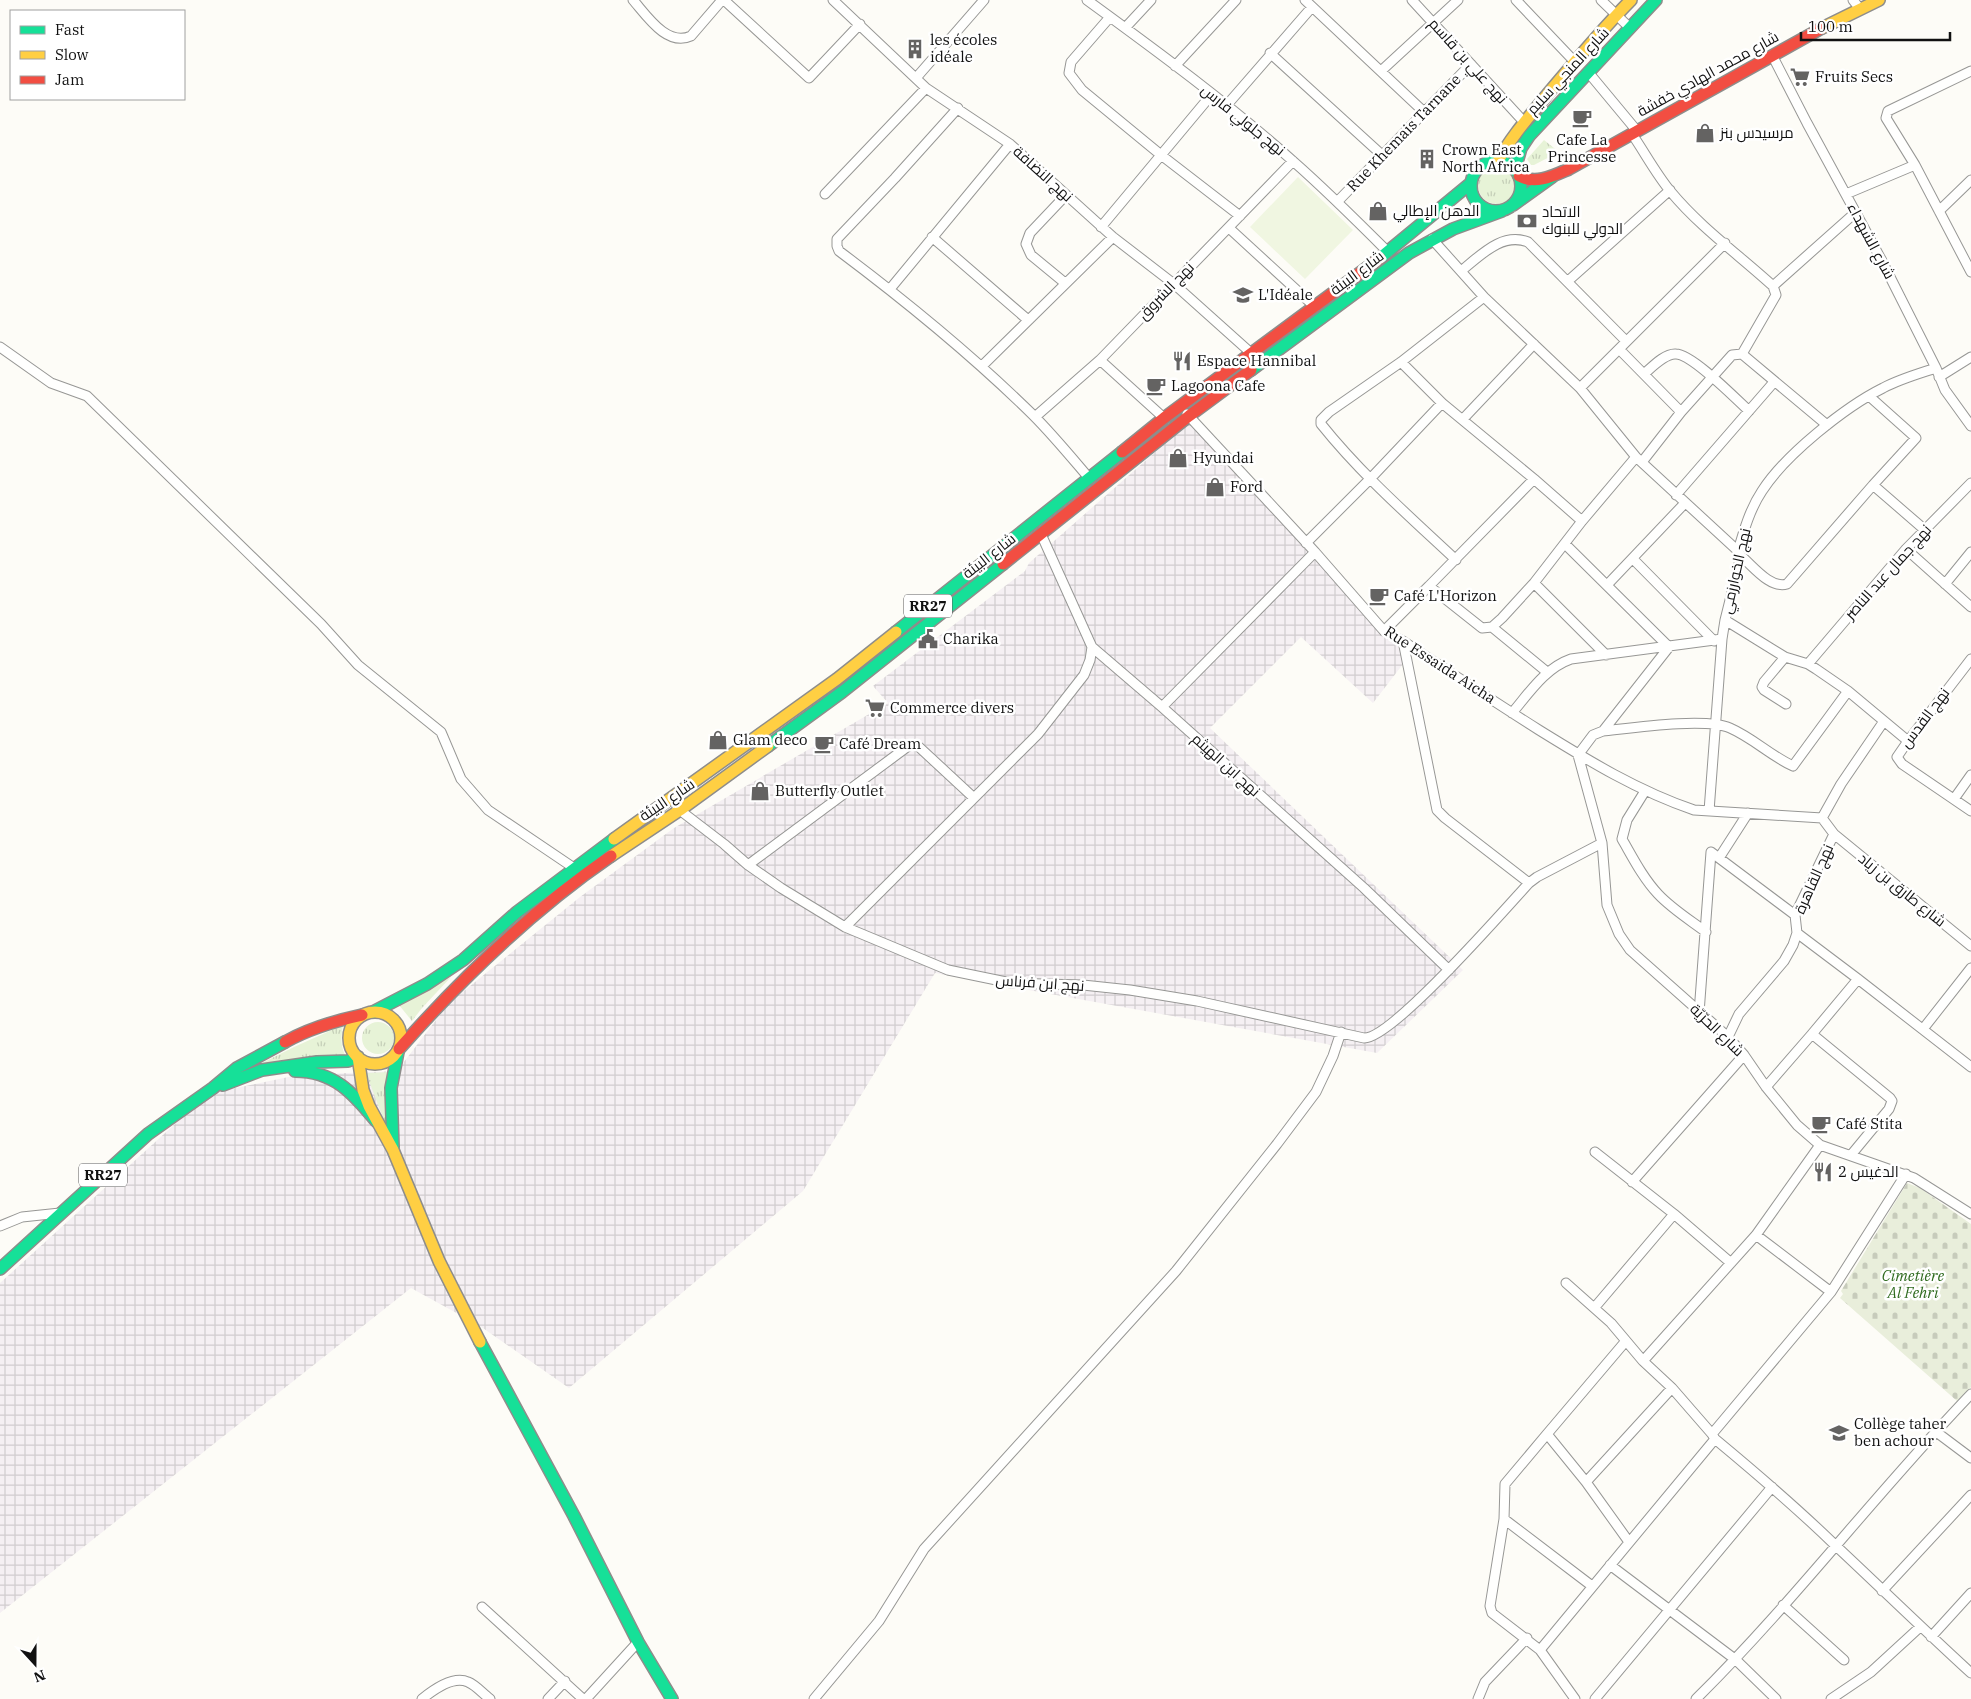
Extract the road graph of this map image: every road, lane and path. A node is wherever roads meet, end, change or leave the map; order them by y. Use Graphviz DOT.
graph roads {
  1 [pos="633,0"];
  2 [pos="723,0"];
  3 [pos="833,0"];
  4 [pos="984,0"];
  5 [pos="1087,0"];
  6 [pos="1151,0"];
  7 [pos="1236,0"];
  8 [pos="1412,0"];
  9 [pos="1458,0"];
  10 [pos="1516,0"];
  11 [pos="1602,0"];
  12 [pos="1630,0"];
  13 [pos="1656,0"];
  14 [pos="1879,0"];
  15 [pos="1308,3"];
  16 [pos="1856,4"];
  17 [pos="1615,16"];
  18 [pos="1110,17"];
  19 [pos="1433,22"];
  20 [pos="860,24"];
  21 [pos="1629,27"];
  22 [pos="1126,28"];
  23 [pos="1270,54"];
  24 [pos="1772,55"];
  25 [pos="1574,61"];
  26 [pos="1471,64"];
  27 [pos="1175,66"];
  28 [pos="1381,71"];
  29 [pos="1971,71"];
  30 [pos="1588,72"];
  31 [pos="916,78"];
  32 [pos="926,88"];
  33 [pos="1212,94"];
  34 [pos="1226,106"];
  35 [pos="958,108"];
  36 [pos="1424,112"];
  37 [pos="1524,122"];
  38 [pos="1634,133"];
  39 [pos="1010,144"];
  40 [pos="1161,156"];
  41 [pos="1382,156"];
  42 [pos="1293,161"];
  43 [pos="1498,161"];
  44 [pos="1915,165"];
  45 [pos="1517,173"];
  46 [pos="1554,176"];
  47 [pos="1971,180"];
  48 [pos="1471,183"];
  49 [pos="1670,190"];
  50 [pos="824,194"];
  51 [pos="1846,194"];
  52 [pos="1066,195"];
  53 [pos="1338,201"];
  54 [pos="1513,205"];
  55 [pos="1502,211"];
  56 [pos="1939,211"];
  57 [pos="1856,212"];
  58 [pos="1240,216"];
  59 [pos="1101,227"];
  60 [pos="1229,228"];
  61 [pos="932,237"];
  62 [pos="1113,238"];
  63 [pos="1432,239"];
  64 [pos="1725,243"];
  65 [pos="1388,252"];
  66 [pos="1461,271"];
  67 [pos="1971,272"];
  68 [pos="1568,281"];
  69 [pos="1065,283"];
  70 [pos="1174,284"];
  71 [pos="1773,286"];
  72 [pos="890,289"];
  73 [pos="1484,297"];
  74 [pos="1315,307"];
  75 [pos="1028,320"];
  76 [pos="1626,341"];
  77 [pos="1534,344"];
  78 [pos="0,347"];
  79 [pos="1619,349"];
  80 [pos="1251,353"];
  81 [pos="1742,354"];
  82 [pos="1970,359"];
  83 [pos="1100,360"];
  84 [pos="1400,362"];
  85 [pos="982,366"];
  86 [pos="1936,368"];
  87 [pos="1644,374"];
  88 [pos="1939,377"];
  89 [pos="1712,378"];
  90 [pos="1774,382"];
  91 [pos="1580,388"];
  92 [pos="1869,396"];
  93 [pos="1442,403"];
  94 [pos="1180,407"];
  95 [pos="1681,412"];
  96 [pos="1749,412"];
  97 [pos="1189,416"];
  98 [pos="1035,417"];
  99 [pos="1164,418"];
  100 [pos="1463,419"];
  101 [pos="1827,425"];
  102 [pos="1971,426"];
  103 [pos="1639,460"];
  104 [pos="1089,478"];
  105 [pos="1370,479"];
  106 [pos="1534,479"];
  107 [pos="1971,483"];
  108 [pos="1873,485"];
  109 [pos="1963,491"];
  110 [pos="1676,495"];
  111 [pos="1971,498"];
  112 [pos="1685,503"];
  113 [pos="1582,521"];
  114 [pos="1925,530"];
  115 [pos="1041,534"];
  116 [pos="1306,543"];
  117 [pos="1565,544"];
  118 [pos="1906,549"];
  119 [pos="1315,552"];
  120 [pos="1971,552"];
  121 [pos="1739,553"];
  122 [pos="1633,558"];
  123 [pos="1456,560"];
  124 [pos="1534,583"];
  125 [pos="1945,584"];
  126 [pos="1430,586"];
  127 [pos="1607,586"];
  128 [pos="1971,607"];
  129 [pos="1725,620"];
  130 [pos="1492,627"];
  131 [pos="1384,631"];
  132 [pos="1718,640"];
  133 [pos="1403,641"];
  134 [pos="1092,647"];
  135 [pos="1669,647"];
  136 [pos="1606,655"];
  137 [pos="1786,658"];
  138 [pos="1971,659"];
  139 [pos="1808,664"];
  140 [pos="1546,672"];
  141 [pos="1848,691"];
  142 [pos="1786,704"];
  143 [pos="1162,707"];
  144 [pos="1512,713"];
  145 [pos="1884,721"];
  146 [pos="1714,724"];
  147 [pos="1603,731"];
  148 [pos="1908,741"];
  149 [pos="1578,754"];
  150 [pos="1971,776"];
  151 [pos="1645,791"];
  152 [pos="974,798"];
  153 [pos="1954,798"];
  154 [pos="667,800"];
  155 [pos="680,810"];
  156 [pos="1709,811"];
  157 [pos="1971,811"];
  158 [pos="1748,813"];
  159 [pos="1822,818"];
  160 [pos="1834,834"];
  161 [pos="1602,843"];
  162 [pos="1715,855"];
  163 [pos="748,865"];
  164 [pos="574,868"];
  165 [pos="1529,883"];
  166 [pos="1795,915"];
  167 [pos="845,927"];
  168 [pos="1706,932"];
  169 [pos="1797,933"];
  170 [pos="1971,946"];
  171 [pos="1971,968"];
  172 [pos="1449,970"];
  173 [pos="1858,979"];
  174 [pos="368,1013"];
  175 [pos="1700,1013"];
  176 [pos="1923,1028"];
  177 [pos="1341,1032"];
  178 [pos="1812,1034"];
  179 [pos="1728,1036"];
  180 [pos="398,1050"];
  181 [pos="1744,1055"];
  182 [pos="358,1057"];
  183 [pos="1971,1068"];
  184 [pos="246,1076"];
  185 [pos="1766,1087"];
  186 [pos="212,1088"];
  187 [pos="376,1121"];
  188 [pos="1820,1145"];
  189 [pos="393,1150"];
  190 [pos="1595,1152"];
  191 [pos="1851,1155"];
  192 [pos="1906,1174"];
  193 [pos="1632,1182"];
  194 [pos="61,1213"];
  195 [pos="1674,1214"];
  196 [pos="1971,1214"];
  197 [pos="0,1226"];
  198 [pos="1756,1235"];
  199 [pos="1731,1263"];
  200 [pos="0,1268"];
  201 [pos="1566,1283"];
  202 [pos="1831,1292"];
  203 [pos="1595,1307"];
  204 [pos="1626,1342"];
  205 [pos="1643,1361"];
  206 [pos="1672,1388"];
  207 [pos="1971,1394"];
  208 [pos="1935,1431"];
  209 [pos="1547,1434"];
  210 [pos="1714,1436"];
  211 [pos="1971,1458"];
  212 [pos="1586,1482"];
  213 [pos="1772,1487"];
  214 [pos="1971,1495"];
  215 [pos="1504,1519"];
  216 [pos="1629,1542"];
  217 [pos="1835,1544"];
  218 [pos="1610,1565"];
  219 [pos="1592,1586"];
  220 [pos="1882,1591"];
  221 [pos="1971,1593"];
  222 [pos="1783,1605"];
  223 [pos="482,1607"];
  224 [pos="1670,1611"];
  225 [pos="1920,1627"];
  226 [pos="1931,1637"];
  227 [pos="1527,1638"];
  228 [pos="638,1642"];
  229 [pos="1540,1650"];
  230 [pos="1736,1660"];
  231 [pos="1844,1660"];
  232 [pos="1971,1673"];
  233 [pos="564,1682"];
  234 [pos="422,1699"];
  235 [pos="490,1699"];
  236 [pos="548,1699"];
  237 [pos="585,1699"];
  238 [pos="672,1699"];
  239 [pos="814,1699"];
  240 [pos="1478,1699"];
  241 [pos="1575,1699"];
  242 [pos="1595,1699"];
  243 [pos="1696,1699"];
  244 [pos="1776,1699"];
  245 [pos="1831,1699"];
  1 -- 2 [label="street"];
  2 -- 20 [label="street"];
  3 -- 20 [label="street, نهج النضافة"];
  4 -- 31 [label="street"];
  5 -- 18 [label="street, نهج جلولي فارس"];
  6 -- 22 [label="street"];
  7 -- 27 [label="street"];
  8 -- 19 [label="street, نهج علي بن قاسم"];
  9 -- 19 [label="street"];
  10 -- 25 [label="street"];
  11 -- 17 [label="street"];
  12 -- 17 [label="main road, شارع المنجي سليم"];
  13 -- 21 [label="main road, شارع المنجي سليم"];
  14 -- 16 [label="main road, شارع محمد الهادي خفشة"];
  15 -- 23 [label="street"];
  15 -- 28 [label="street"];
  16 -- 24 [label="main road, شارع محمد الهادي خفشة"];
  17 -- 21 [label="street"];
  17 -- 25 [label="main road, شارع المنجي سليم"];
  18 -- 22 [label="street, نهج جلولي فارس"];
  18 -- 40 [label="street"];
  19 -- 26 [label="street, نهج علي بن قاسم"];
  19 -- 28 [label="street"];
  20 -- 31 [label="street, نهج النضافة"];
  21 -- 30 [label="main road, شارع المنجي سليم"];
  22 -- 27 [label="street, نهج جلولي فارس"];
  23 -- 34 [label="street"];
  23 -- 41 [label="street"];
  24 -- 38 [label="main road, شارع محمد الهادي خفشة"];
  24 -- 51 [label="street, شارع الشهداء"];
  25 -- 37 [label="main road, شارع المنجي سليم"];
  26 -- 36 [label="street, Rue Khemais Tarnane"];
  26 -- 37 [label="street, نهج علي بن قاسم"];
  27 -- 33 [label="street, نهج جلولي فارس"];
  28 -- 36 [label="street"];
  29 -- 44 [label="street"];
  30 -- 38 [label="street"];
  30 -- 45 [label="main road, شارع المنجي سليم"];
  31 -- 32 [label="street, نهج النضافة"];
  32 -- 35 [label="street, نهج النضافة"];
  32 -- 50 [label="street"];
  33 -- 34 [label="street, نهج جلولي فارس"];
  33 -- 40 [label="street"];
  34 -- 42 [label="street, نهج جلولي فارس"];
  35 -- 39 [label="street, نهج النضافة"];
  35 -- 72 [label="street"];
  36 -- 41 [label="street, Rue Khemais Tarnane"];
  37 -- 43 [label="main road, شارع المنجي سليم"];
  38 -- 46 [label="main road, شارع محمد الهادي خفشة"];
  38 -- 49 [label="street"];
  39 -- 52 [label="street, نهج النضافة"];
  39 -- 61 [label="street"];
  40 -- 58 [label="street"];
  40 -- 59 [label="street"];
  41 -- 53 [label="street, Rue Khemais Tarnane"];
  42 -- 53 [label="street, نهج جلولي فارس"];
  42 -- 58 [label="street, نهج الشروق"];
  43 -- 45 [label="main road"];
  43 -- 48 [label="main road, RR27"];
  44 -- 51 [label="street"];
  44 -- 56 [label="street"];
  45 -- 46 [label="main road"];
  45 -- 54 [label="main road"];
  46 -- 54 [label="main road"];
  47 -- 56 [label="street"];
  48 -- 55 [label="main road"];
  48 -- 65 [label="main road, شارع البيئة / RR27"];
  49 -- 64 [label="street"];
  49 -- 68 [label="street"];
  51 -- 57 [label="street, شارع الشهداء"];
  52 -- 59 [label="street, نهج النضافة"];
  52 -- 69 [label="street"];
  53 -- 65 [label="street, نهج جلولي فارس"];
  54 -- 55 [label="main road, RR27"];
  55 -- 63 [label="main road, شارع البيئة / RR27"];
  56 -- 67 [label="street"];
  57 -- 71 [label="street"];
  57 -- 86 [label="street, شارع الشهداء"];
  58 -- 60 [label="street, نهج الشروق"];
  59 -- 62 [label="street, نهج النضافة"];
  60 -- 70 [label="street, نهج الشروق"];
  60 -- 74 [label="street"];
  61 -- 72 [label="street"];
  61 -- 75 [label="street"];
  62 -- 69 [label="street"];
  62 -- 70 [label="street, نهج النضافة"];
  63 -- 66 [label="street"];
  63 -- 97 [label="main road, شارع البيئة / RR27"];
  64 -- 71 [label="street"];
  64 -- 76 [label="street"];
  65 -- 74 [label="main road, شارع البيئة / RR27"];
  66 -- 68 [label="street"];
  66 -- 73 [label="street"];
  68 -- 76 [label="street"];
  69 -- 75 [label="street"];
  70 -- 80 [label="street, نهج النضافة"];
  70 -- 83 [label="street, نهج الشروق"];
  71 -- 81 [label="street"];
  72 -- 85 [label="street"];
  73 -- 77 [label="street"];
  73 -- 84 [label="street"];
  74 -- 80 [label="main road, شارع البيئة / RR27"];
  75 -- 85 [label="street"];
  76 -- 79 [label="street"];
  77 -- 91 [label="street"];
  77 -- 100 [label="street"];
  78 -- 164 [label="street"];
  79 -- 87 [label="street"];
  79 -- 91 [label="street"];
  80 -- 94 [label="main road, شارع البيئة / RR27"];
  81 -- 89 [label="street"];
  81 -- 90 [label="street"];
  82 -- 88 [label="street"];
  83 -- 98 [label="street, نهج الشروق"];
  83 -- 99 [label="street"];
  84 -- 93 [label="street"];
  84 -- 105 [label="street"];
  85 -- 98 [label="street"];
  86 -- 88 [label="street, شارع الشهداء"];
  86 -- 92 [label="street, نهج الخوارزمي"];
  87 -- 89 [label="street"];
  87 -- 95 [label="street"];
  88 -- 102 [label="street, شارع الشهداء"];
  89 -- 95 [label="street"];
  89 -- 96 [label="street"];
  90 -- 96 [label="street"];
  90 -- 101 [label="street"];
  91 -- 103 [label="street"];
  92 -- 101 [label="street, نهج الخوارزمي"];
  92 -- 108 [label="street"];
  93 -- 100 [label="street"];
  93 -- 105 [label="street"];
  94 -- 97 [label="street, Rue Essaida Aicha"];
  94 -- 99 [label="main road, شارع البيئة / RR27"];
  95 -- 103 [label="street"];
  96 -- 110 [label="street"];
  97 -- 115 [label="main road, شارع البيئة / RR27"];
  97 -- 116 [label="street, Rue Essaida Aicha"];
  98 -- 104 [label="street"];
  99 -- 104 [label="main road, شارع البيئة / RR27"];
  100 -- 106 [label="street"];
  101 -- 121 [label="street, نهج الخوارزمي"];
  103 -- 110 [label="street"];
  103 -- 113 [label="street"];
  104 -- 154 [label="main road, شارع البيئة / RR27"];
  105 -- 116 [label="street"];
  105 -- 123 [label="street"];
  106 -- 113 [label="street"];
  106 -- 123 [label="street"];
  107 -- 109 [label="street, نهج جمال عبد الناصر"];
  108 -- 114 [label="street"];
  108 -- 121 [label="street"];
  109 -- 111 [label="street"];
  109 -- 114 [label="street, نهج جمال عبد الناصر"];
  110 -- 112 [label="street"];
  112 -- 121 [label="street"];
  112 -- 122 [label="street"];
  113 -- 117 [label="street"];
  114 -- 118 [label="street, نهج جمال عبد الناصر"];
  115 -- 134 [label="street, نهج ابن الهيثم"];
  115 -- 155 [label="main road, شارع البيئة / RR27"];
  116 -- 119 [label="street, Rue Essaida Aicha"];
  117 -- 124 [label="street"];
  117 -- 127 [label="street"];
  118 -- 125 [label="street"];
  118 -- 139 [label="street, نهج جمال عبد الناصر"];
  119 -- 131 [label="street, Rue Essaida Aicha"];
  119 -- 143 [label="street"];
  120 -- 125 [label="street"];
  121 -- 129 [label="street, نهج الخوارزمي"];
  122 -- 127 [label="street"];
  122 -- 132 [label="street"];
  123 -- 126 [label="street"];
  124 -- 130 [label="street"];
  124 -- 136 [label="street"];
  125 -- 128 [label="street"];
  126 -- 130 [label="street"];
  126 -- 131 [label="street"];
  127 -- 135 [label="street"];
  129 -- 132 [label="street, نهج الخوارزمي"];
  129 -- 137 [label="street"];
  130 -- 140 [label="street"];
  131 -- 133 [label="street, Rue Essaida Aicha"];
  132 -- 135 [label="street"];
  132 -- 146 [label="street, نهج الخوارزمي"];
  133 -- 144 [label="street, Rue Essaida Aicha"];
  133 -- 165 [label="street"];
  134 -- 143 [label="street, نهج ابن الهيثم"];
  134 -- 152 [label="street"];
  135 -- 136 [label="street"];
  135 -- 147 [label="street"];
  136 -- 140 [label="street"];
  137 -- 139 [label="street"];
  137 -- 142 [label="street"];
  138 -- 148 [label="street, نهج القدس"];
  139 -- 141 [label="street"];
  140 -- 144 [label="street"];
  141 -- 145 [label="street"];
  141 -- 146 [label="street"];
  143 -- 172 [label="street, نهج ابن الهيثم"];
  144 -- 149 [label="street, Rue Essaida Aicha"];
  145 -- 148 [label="street"];
  145 -- 159 [label="street"];
  146 -- 147 [label="street"];
  146 -- 156 [label="street, نهج الخوارزمي"];
  147 -- 149 [label="street"];
  148 -- 153 [label="street, نهج القدس"];
  149 -- 151 [label="street, Rue Essaida Aicha"];
  149 -- 161 [label="street, شارع الحرّيّة"];
  150 -- 153 [label="street"];
  151 -- 156 [label="street, Rue Essaida Aicha"];
  151 -- 168 [label="street"];
  152 -- 163 [label="street"];
  152 -- 167 [label="street"];
  153 -- 157 [label="street"];
  154 -- 155 [label="street, نهج ابن فرناس"];
  154 -- 164 [label="main road, شارع البيئة / RR27"];
  155 -- 163 [label="street, نهج ابن فرناس"];
  155 -- 180 [label="main road, شارع البيئة / RR27"];
  156 -- 158 [label="street, Rue Essaida Aicha"];
  158 -- 159 [label="street, Rue Essaida Aicha"];
  158 -- 162 [label="street"];
  159 -- 160 [label="street, نهج القاهرة"];
  160 -- 166 [label="street, نهج القاهرة"];
  160 -- 170 [label="street, شارع طارق بن زياد"];
  161 -- 165 [label="street"];
  161 -- 175 [label="street, شارع الحرّيّة"];
  162 -- 166 [label="street"];
  162 -- 168 [label="street"];
  163 -- 167 [label="street, نهج ابن فرناس"];
  164 -- 174 [label="main road, شارع البيئة / RR27"];
  165 -- 172 [label="street"];
  166 -- 169 [label="street, نهج القاهرة"];
  167 -- 177 [label="street, نهج ابن فرناس"];
  168 -- 175 [label="street"];
  169 -- 173 [label="street"];
  169 -- 179 [label="street, نهج القاهرة"];
  171 -- 176 [label="street"];
  172 -- 177 [label="street, نهج ابن فرناس"];
  173 -- 176 [label="street"];
  173 -- 178 [label="street"];
  174 -- 180 [label="main road"];
  174 -- 182 [label="main road"];
  174 -- 186 [label="main road, RR27"];
  175 -- 179 [label="street, شارع الحرّيّة"];
  176 -- 183 [label="street"];
  177 -- 239 [label="street"];
  178 -- 185 [label="street"];
  178 -- 191 [label="street"];
  179 -- 181 [label="street, شارع الحرّيّة"];
  180 -- 182 [label="main road, RR27"];
  180 -- 189 [label="main road"];
  181 -- 185 [label="street, شارع الحرّيّة"];
  181 -- 193 [label="street"];
  182 -- 184 [label="main road, RR27"];
  182 -- 187 [label="main road"];
  184 -- 186 [label="main road, RR27"];
  184 -- 187 [label="main road"];
  185 -- 188 [label="street, شارع الحرّيّة"];
  186 -- 194 [label="main road, RR27"];
  187 -- 189 [label="main road"];
  188 -- 191 [label="street, شارع الحرّيّة"];
  188 -- 198 [label="street"];
  189 -- 228 [label="main road"];
  190 -- 193 [label="street"];
  191 -- 192 [label="street, شارع الحرّيّة"];
  192 -- 196 [label="street, شارع الحرّيّة"];
  192 -- 202 [label="street"];
  193 -- 195 [label="street"];
  194 -- 197 [label="street"];
  194 -- 200 [label="main road, RR27"];
  195 -- 199 [label="street"];
  195 -- 203 [label="street"];
  198 -- 199 [label="street"];
  198 -- 202 [label="street"];
  199 -- 205 [label="street"];
  201 -- 203 [label="street"];
  202 -- 210 [label="street"];
  203 -- 204 [label="street"];
  204 -- 205 [label="street"];
  204 -- 209 [label="street"];
  205 -- 206 [label="street"];
  206 -- 210 [label="street"];
  206 -- 212 [label="street"];
  207 -- 208 [label="street"];
  208 -- 211 [label="street"];
  208 -- 217 [label="street"];
  209 -- 212 [label="street"];
  209 -- 215 [label="street"];
  210 -- 213 [label="street"];
  210 -- 216 [label="street"];
  212 -- 216 [label="street"];
  213 -- 217 [label="street"];
  213 -- 224 [label="street"];
  214 -- 220 [label="street"];
  215 -- 219 [label="street"];
  215 -- 227 [label="street"];
  216 -- 218 [label="street"];
  217 -- 220 [label="street"];
  217 -- 222 [label="street"];
  218 -- 219 [label="street"];
  218 -- 224 [label="street"];
  219 -- 229 [label="street"];
  220 -- 225 [label="street"];
  221 -- 226 [label="street"];
  222 -- 230 [label="street"];
  222 -- 231 [label="street"];
  223 -- 233 [label="street"];
  224 -- 230 [label="street"];
  224 -- 242 [label="street"];
  225 -- 226 [label="street"];
  225 -- 245 [label="street"];
  226 -- 232 [label="street"];
  227 -- 229 [label="street"];
  227 -- 240 [label="street"];
  228 -- 237 [label="street"];
  228 -- 238 [label="main road"];
  229 -- 241 [label="street"];
  230 -- 243 [label="street"];
  230 -- 244 [label="street"];
  233 -- 236 [label="street"];
  233 -- 237 [label="street"];
  234 -- 235 [label="street"];
}
